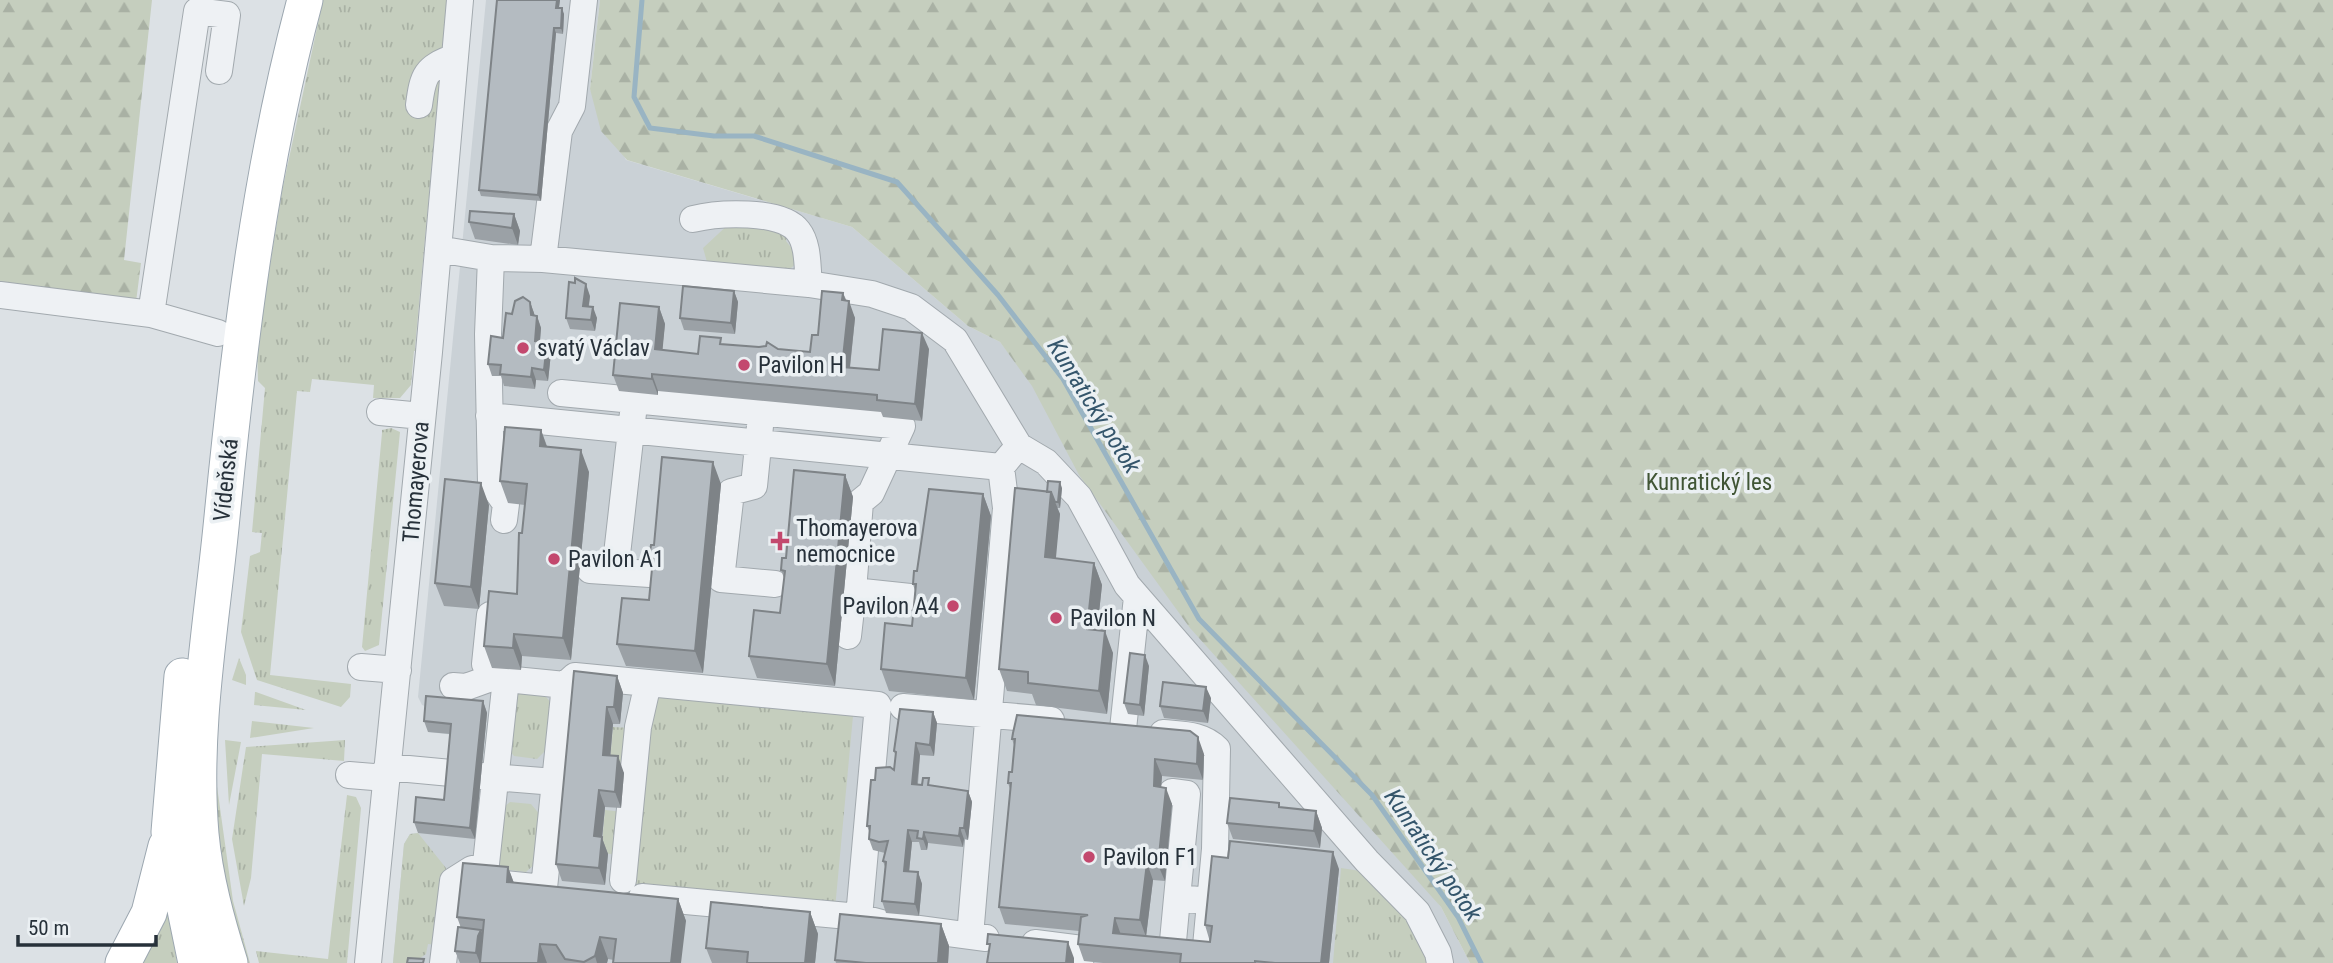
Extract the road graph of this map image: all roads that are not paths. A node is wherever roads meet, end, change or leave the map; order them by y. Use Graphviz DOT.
graph roads {
  1 [pos="283,0"];
  2 [pos="305,0"];
  3 [pos="460,0"];
  4 [pos="584,0"];
  5 [pos="455,57"];
  6 [pos="219,71"];
  7 [pos="419,106"];
  8 [pos="693,219"];
  9 [pos="438,249"];
  10 [pos="491,258"];
  11 [pos="543,259"];
  12 [pos="809,284"];
  13 [pos="0,295"];
  14 [pos="151,314"];
  15 [pos="218,333"];
  16 [pos="561,393"];
  17 [pos="636,400"];
  18 [pos="761,410"];
  19 [pos="380,412"];
  20 [pos="422,416"];
  21 [pos="489,416"];
  22 [pos="629,430"];
  23 [pos="758,443"];
  24 [pos="1019,446"];
  25 [pos="890,456"];
  26 [pos="1001,467"];
  27 [pos="504,520"];
  28 [pos="650,574"];
  29 [pos="775,584"];
  30 [pos="853,591"];
  31 [pos="910,597"];
  32 [pos="1137,597"];
  33 [pos="497,599"];
  34 [pos="848,636"];
  35 [pos="361,667"];
  36 [pos="398,670"];
  37 [pos="499,678"];
  38 [pos="648,683"];
  39 [pos="565,685"];
  40 [pos="453,687"];
  41 [pos="903,707"];
  42 [pos="989,713"];
  43 [pos="1069,722"];
  44 [pos="1096,726"];
  45 [pos="1123,729"];
  46 [pos="387,772"];
  47 [pos="451,773"];
  48 [pos="349,775"];
  49 [pos="488,776"];
  50 [pos="555,782"];
  51 [pos="1172,792"];
  52 [pos="169,832"];
  53 [pos="1215,849"];
  54 [pos="1242,851"];
  55 [pos="1325,858"];
  56 [pos="1367,861"];
  57 [pos="485,867"];
  58 [pos="1177,898"];
  59 [pos="1210,901"];
  60 [pos="859,917"];
  61 [pos="970,936"];
  62 [pos="1173,941"];
  63 [pos="1205,957"];
  64 [pos="123,963"];
  65 [pos="196,963"];
  66 [pos="230,963"];
  67 [pos="368,963"];
  68 [pos="443,963"];
  69 [pos="1080,963"];
  70 [pos="1440,963"];
  1 -- 15 [label="main road, Vídeňská"];
  2 -- 66 [label="main road, Vídeňská"];
  3 -- 5 [label="street, Thomayerova"];
  4 -- 11 [label="street"];
  5 -- 7 [label="street"];
  5 -- 9 [label="street, Thomayerova"];
  6 -- 14 [label="street"];
  8 -- 12 [label="street"];
  9 -- 10 [label="street"];
  9 -- 20 [label="street, Thomayerova"];
  10 -- 11 [label="street"];
  10 -- 21 [label="street"];
  11 -- 12 [label="street"];
  12 -- 24 [label="street"];
  13 -- 14 [label="street"];
  14 -- 15 [label="street"];
  15 -- 52 [label="main road, Vídeňská"];
  16 -- 17 [label="street"];
  17 -- 18 [label="street"];
  17 -- 22 [label="street"];
  18 -- 23 [label="street"];
  18 -- 25 [label="street"];
  19 -- 20 [label="street"];
  20 -- 36 [label="street, Thomayerova"];
  21 -- 22 [label="street"];
  21 -- 27 [label="street"];
  22 -- 23 [label="street"];
  22 -- 28 [label="street"];
  23 -- 25 [label="street"];
  23 -- 29 [label="street"];
  24 -- 26 [label="street"];
  24 -- 32 [label="street"];
  25 -- 26 [label="street"];
  25 -- 30 [label="street"];
  26 -- 42 [label="street"];
  30 -- 31 [label="street"];
  30 -- 34 [label="street"];
  32 -- 45 [label="street"];
  32 -- 56 [label="street"];
  33 -- 37 [label="street"];
  35 -- 36 [label="street"];
  36 -- 46 [label="street, Thomayerova"];
  37 -- 39 [label="street"];
  37 -- 40 [label="street"];
  37 -- 49 [label="street"];
  38 -- 39 [label="street"];
  38 -- 60 [label="street"];
  38 -- 60 [label="street"];
  39 -- 50 [label="street"];
  41 -- 42 [label="street"];
  42 -- 43 [label="street"];
  42 -- 61 [label="street"];
  44 -- 45 [label="street"];
  45 -- 53 [label="street"];
  46 -- 47 [label="street"];
  46 -- 48 [label="street"];
  46 -- 67 [label="street, Thomayerova"];
  49 -- 50 [label="street"];
  49 -- 57 [label="street"];
  50 -- 57 [label="street"];
  51 -- 58 [label="street"];
  52 -- 64 [label="main road"];
  52 -- 65 [label="main road, Vídeňská"];
  53 -- 54 [label="street"];
  53 -- 59 [label="street"];
  55 -- 56 [label="street"];
  56 -- 70 [label="street"];
  57 -- 68 [label="street"];
  58 -- 59 [label="street"];
  58 -- 62 [label="street"];
  59 -- 63 [label="street"];
  60 -- 61 [label="street"];
  61 -- 69 [label="street"];
}
